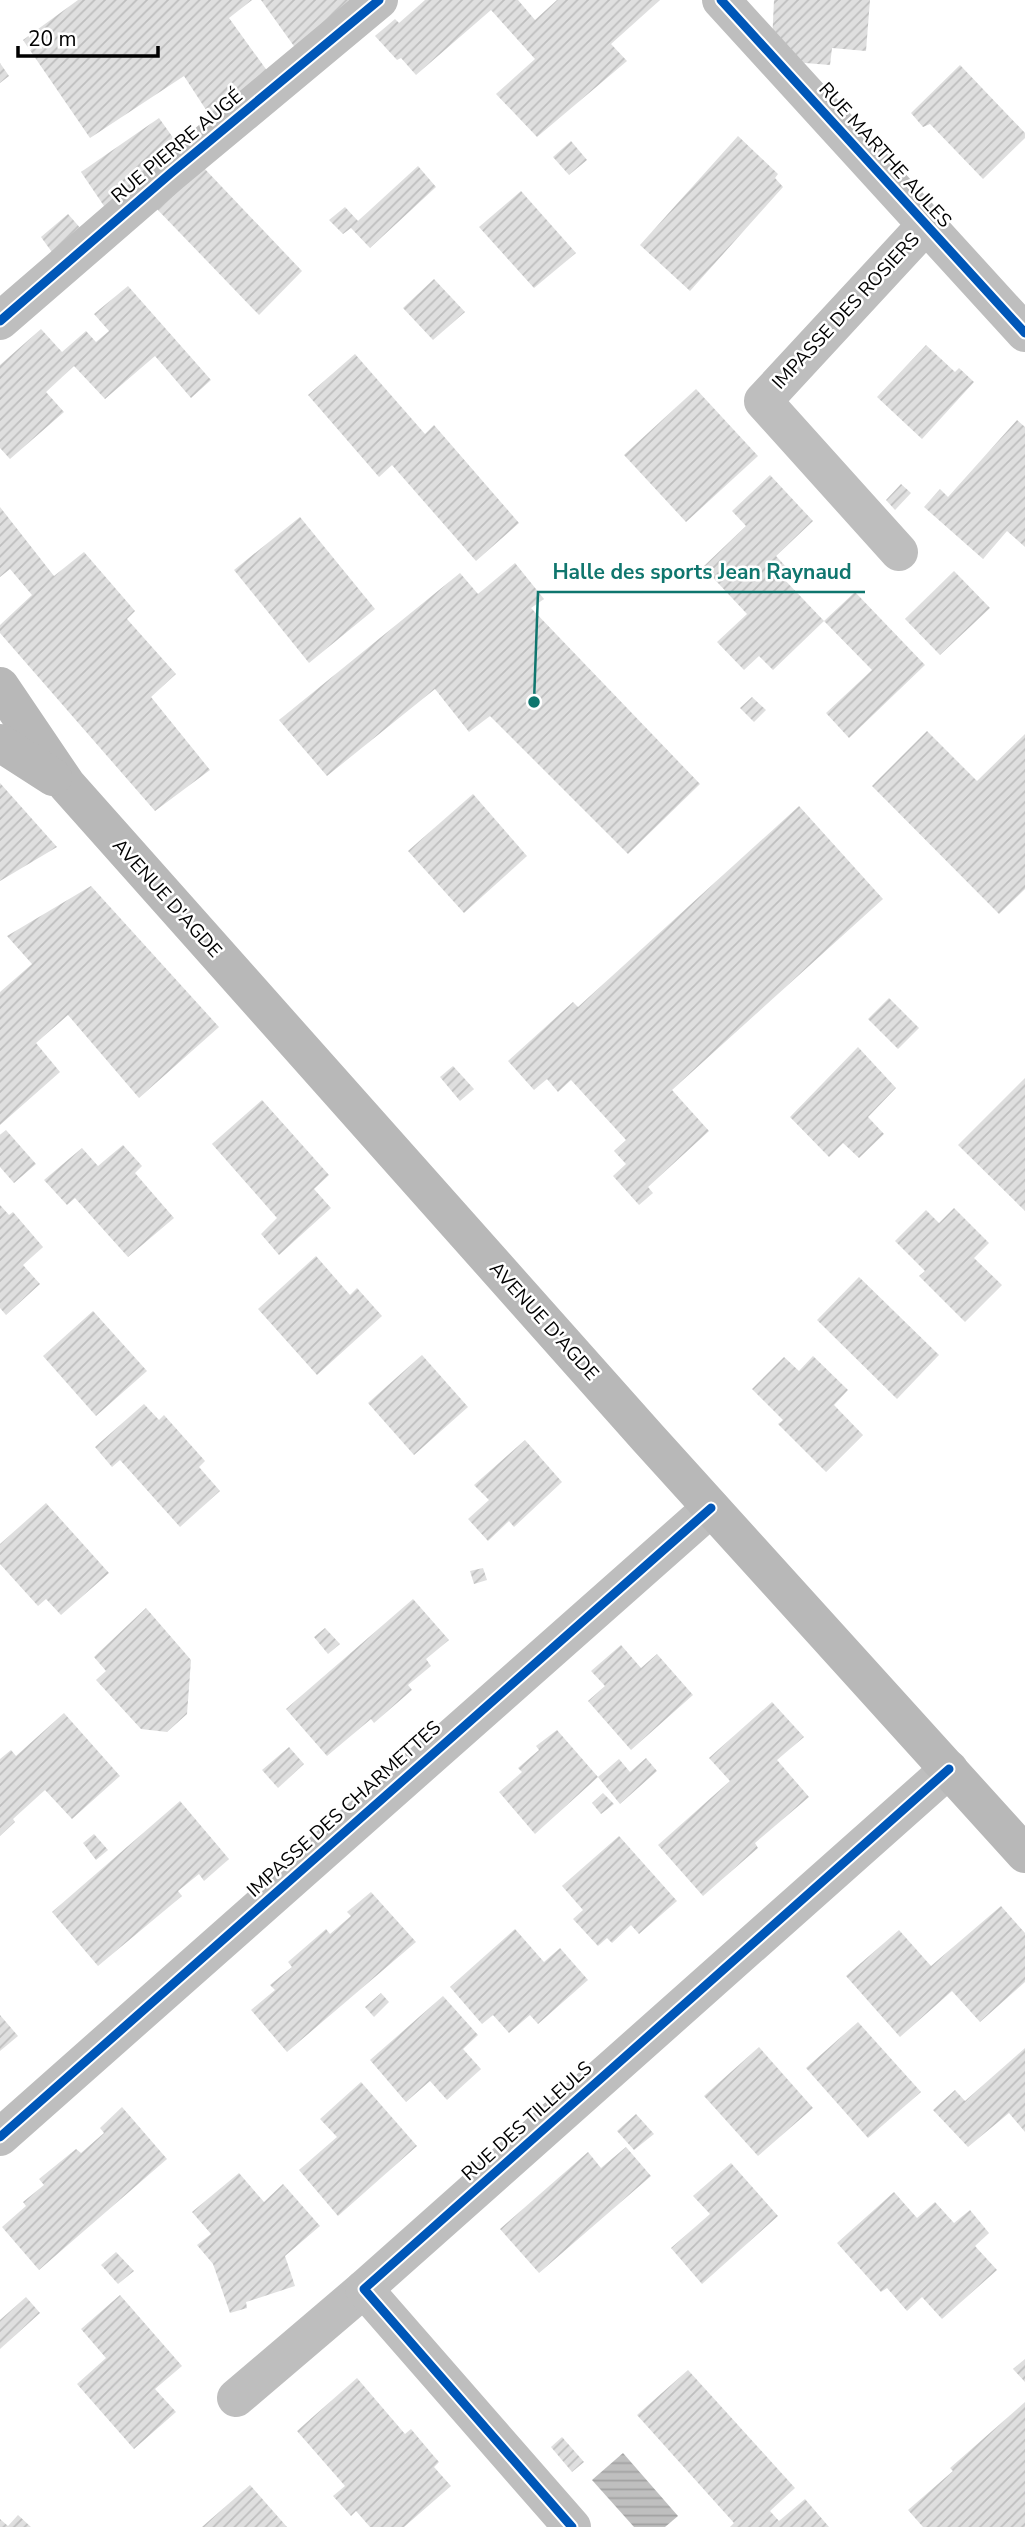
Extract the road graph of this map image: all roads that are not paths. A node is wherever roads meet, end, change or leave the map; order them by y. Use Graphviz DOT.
graph roads {
  1 [pos="379,0"];
  2 [pos="722,0"];
  3 [pos="925,226"];
  4 [pos="0,321"];
  5 [pos="1025,333"];
  6 [pos="899,552"];
  7 [pos="0,686"];
  8 [pos="0,743"];
  9 [pos="67,785"];
  10 [pos="711,1508"];
  11 [pos="949,1769"];
  12 [pos="1025,1854"];
  13 [pos="0,2137"];
  14 [pos="364,2289"];
  15 [pos="236,2398"];
  16 [pos="572,2527"];
  1 -- 4 [label="street, RUE PIERRE AUGÉ"];
  2 -- 3 [label="street, RUE MARTHE AULES"];
  3 -- 5 [label="street, RUE MARTHE AULES"];
  3 -- 6 [label="street, IMPASSE DES ROSIERS"];
  7 -- 9 [label="main road, AVENUE D'AGDE"];
  8 -- 9 [label="main road, AVENUE D'AGDE"];
  9 -- 10 [label="main road, AVENUE D'AGDE"];
  10 -- 11 [label="main road, AVENUE D'AGDE"];
  10 -- 13 [label="street, IMPASSE DES CHARMETTES"];
  11 -- 12 [label="main road, AVENUE D'AGDE"];
  11 -- 14 [label="street, RUE DES TILLEULS"];
  14 -- 15 [label="street, RUE DES TILLEULS"];
  14 -- 16 [label="street"];
}
